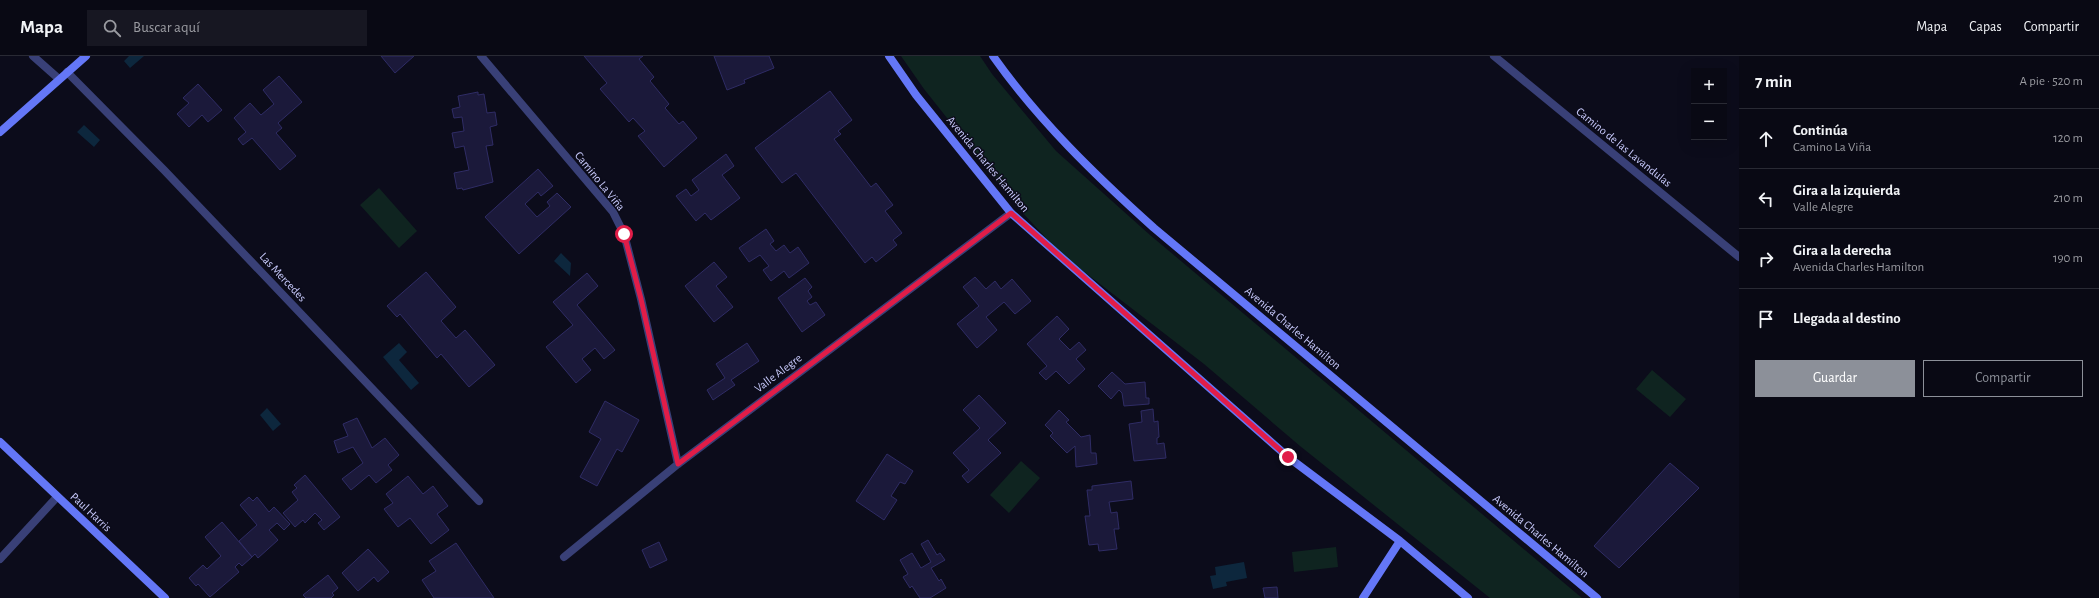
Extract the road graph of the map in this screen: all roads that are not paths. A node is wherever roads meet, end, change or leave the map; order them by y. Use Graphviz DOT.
graph roads {
  1 [pos="33,56"];
  2 [pos="86,56"];
  3 [pos="481,56"];
  4 [pos="889,56"];
  5 [pos="993,56"];
  6 [pos="1494,56"];
  7 [pos="67,72"];
  8 [pos="59,79"];
  9 [pos="0,132"];
  10 [pos="1011,213"];
  11 [pos="1739,257"];
  12 [pos="0,442"];
  13 [pos="678,464"];
  14 [pos="57,496"];
  15 [pos="479,501"];
  16 [pos="1400,541"];
  17 [pos="564,557"];
  18 [pos="0,559"];
  19 [pos="165,598"];
  20 [pos="1363,598"];
  21 [pos="1468,598"];
  22 [pos="1597,598"];
  1 -- 8 [label="street"];
  2 -- 7 [label="main road"];
  3 -- 13 [label="street, Camino La Viña"];
  4 -- 10 [label="main road, Avenida Charles Hamilton"];
  5 -- 22 [label="main road, Avenida Charles Hamilton"];
  6 -- 11 [label="street, Camino de las Lavandulas"];
  7 -- 8 [label="main road"];
  7 -- 15 [label="street, Las Mercedes"];
  8 -- 9 [label="main road"];
  10 -- 13 [label="street, Valle Alegre"];
  10 -- 16 [label="main road, Avenida Charles Hamilton"];
  12 -- 14 [label="main road, Paul Harris"];
  13 -- 17 [label="street, Valle Alegre"];
  14 -- 18 [label="street"];
  14 -- 19 [label="main road, Paul Harris"];
  16 -- 20 [label="main road"];
  16 -- 21 [label="main road, Avenida Charles Hamilton"];
}
